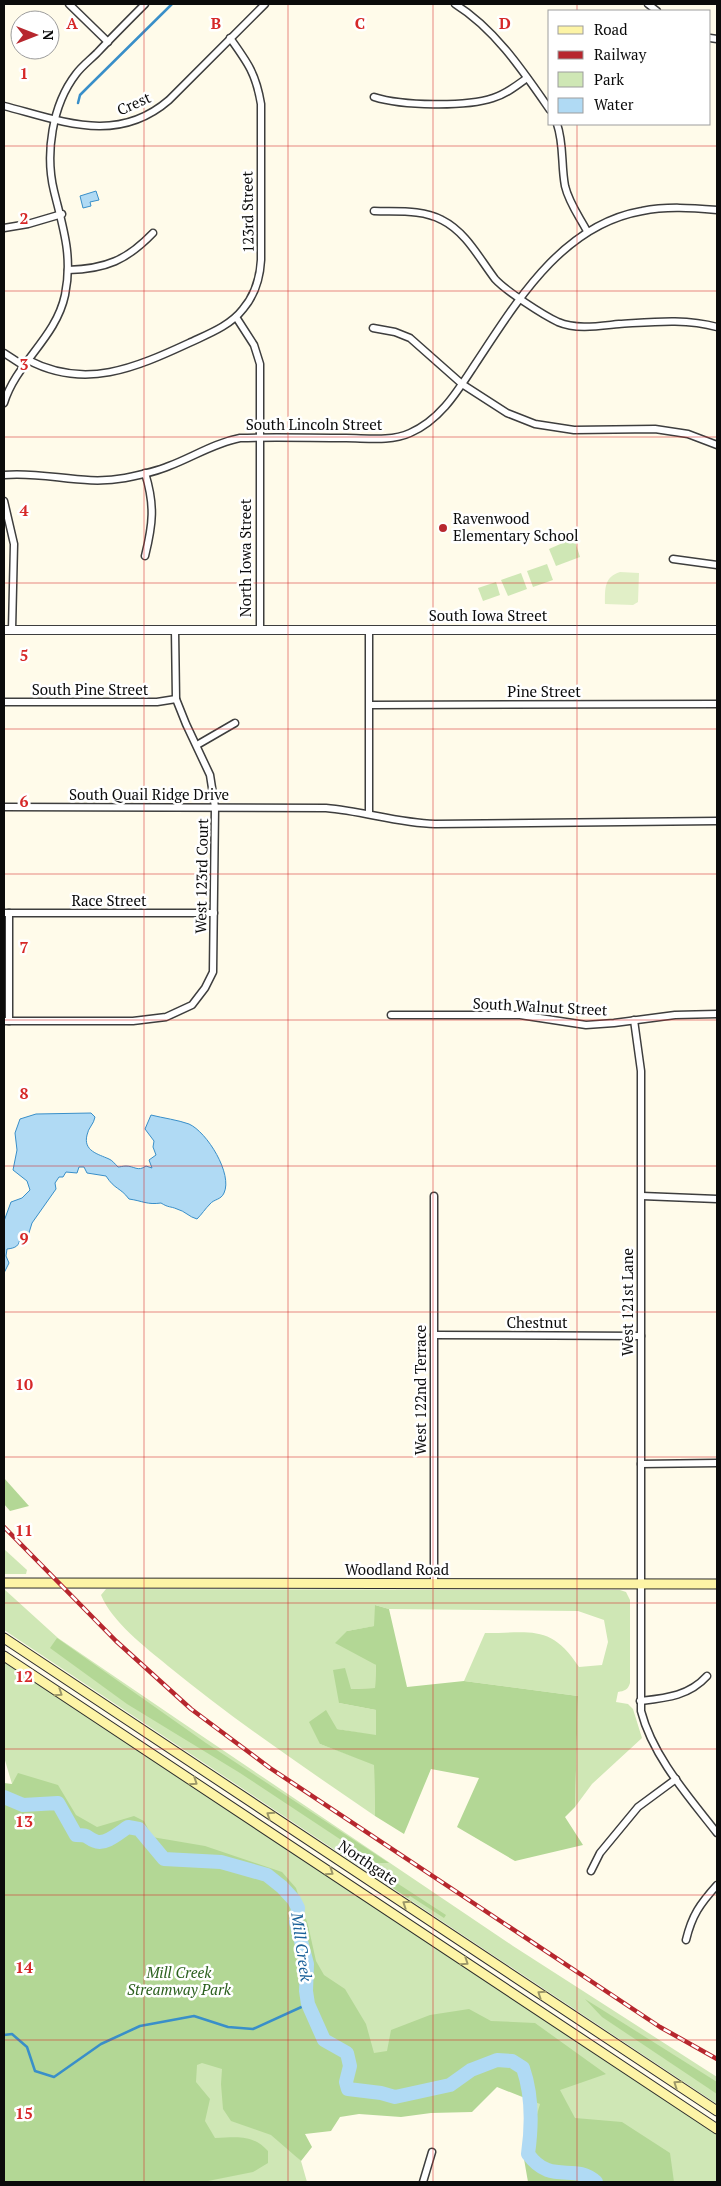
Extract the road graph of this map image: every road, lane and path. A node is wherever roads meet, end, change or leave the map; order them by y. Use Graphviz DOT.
graph roads {
  1 [pos="69,4"];
  2 [pos="145,4"];
  3 [pos="265,4"];
  4 [pos="454,4"];
  5 [pos="230,38"];
  6 [pos="108,42"];
  7 [pos="527,78"];
  8 [pos="374,97"];
  9 [pos="4,106"];
  10 [pos="548,107"];
  11 [pos="56,119"];
  12 [pos="557,125"];
  13 [pos="717,210"];
  14 [pos="374,212"];
  15 [pos="62,214"];
  16 [pos="4,228"];
  17 [pos="587,231"];
  18 [pos="153,232"];
  19 [pos="68,270"];
  20 [pos="523,300"];
  21 [pos="236,317"];
  22 [pos="717,327"];
  23 [pos="373,328"];
  24 [pos="4,353"];
  25 [pos="26,363"];
  26 [pos="462,384"];
  27 [pos="4,404"];
  28 [pos="259,437"];
  29 [pos="717,445"];
  30 [pos="146,473"];
  31 [pos="4,475"];
  32 [pos="4,501"];
  33 [pos="144,556"];
  34 [pos="672,558"];
  35 [pos="717,565"];
  36 [pos="8,630"];
  37 [pos="174,630"];
  38 [pos="260,630"];
  39 [pos="370,630"];
  40 [pos="717,630"];
  41 [pos="176,699"];
  42 [pos="4,702"];
  43 [pos="717,704"];
  44 [pos="370,705"];
  45 [pos="235,723"];
  46 [pos="197,745"];
  47 [pos="4,807"];
  48 [pos="215,807"];
  49 [pos="369,813"];
  50 [pos="717,822"];
  51 [pos="6,913"];
  52 [pos="214,913"];
  53 [pos="717,1014"];
  54 [pos="391,1015"];
  55 [pos="634,1020"];
  56 [pos="6,1021"];
  57 [pos="434,1196"];
  58 [pos="642,1196"];
  59 [pos="717,1199"];
  60 [pos="434,1335"];
  61 [pos="640,1336"];
  62 [pos="717,1463"];
  63 [pos="640,1464"];
  64 [pos="4,1583"];
  65 [pos="434,1584"];
  66 [pos="641,1584"];
  67 [pos="717,1584"];
  68 [pos="4,1638"];
  69 [pos="4,1656"];
  70 [pos="707,1676"];
  71 [pos="640,1701"];
  72 [pos="676,1779"];
  73 [pos="717,1833"];
  74 [pos="591,1871"];
  75 [pos="717,1886"];
  76 [pos="686,1940"];
  77 [pos="717,2111"];
  78 [pos="717,2129"];
  79 [pos="432,2152"];
  80 [pos="423,2182"];
  1 -- 6 [label="street"];
  2 -- 6 [label="street"];
  3 -- 5 [label="street, Crest"];
  4 -- 7 [label="street"];
  5 -- 11 [label="street, Crest"];
  5 -- 21 [label="street, 123rd Street"];
  6 -- 11 [label="street"];
  7 -- 8 [label="street"];
  7 -- 10 [label="street"];
  9 -- 11 [label="street, Crest"];
  11 -- 15 [label="street"];
  12 -- 17 [label="street"];
  13 -- 17 [label="street, South Lincoln Street"];
  14 -- 20 [label="street"];
  15 -- 16 [label="street"];
  15 -- 19 [label="street"];
  17 -- 20 [label="street, South Lincoln Street"];
  18 -- 19 [label="street"];
  19 -- 25 [label="street"];
  20 -- 22 [label="street"];
  20 -- 26 [label="street, South Lincoln Street"];
  21 -- 25 [label="street"];
  21 -- 28 [label="street, North Iowa Street"];
  23 -- 26 [label="street"];
  24 -- 25 [label="street"];
  25 -- 27 [label="street"];
  26 -- 28 [label="street, South Lincoln Street"];
  26 -- 29 [label="street"];
  28 -- 30 [label="street, South Lincoln Street"];
  28 -- 38 [label="street, North Iowa Street"];
  30 -- 31 [label="street, South Lincoln Street"];
  30 -- 33 [label="street"];
  32 -- 36 [label="street"];
  34 -- 35 [label="street"];
  36 -- 37 [label="street, North Iowa Street"];
  37 -- 38 [label="street, North Iowa Street"];
  37 -- 41 [label="street, West 123rd Court"];
  38 -- 39 [label="street, South Iowa Street"];
  39 -- 40 [label="street, South Iowa Street"];
  39 -- 44 [label="street"];
  41 -- 42 [label="street, South Pine Street"];
  41 -- 46 [label="street, West 123rd Court"];
  43 -- 44 [label="street, Pine Street"];
  44 -- 49 [label="street"];
  45 -- 46 [label="street"];
  46 -- 48 [label="street, West 123rd Court"];
  47 -- 48 [label="street, South Quail Ridge Drive"];
  48 -- 49 [label="street, South Quail Ridge Drive"];
  48 -- 52 [label="street, West 123rd Court"];
  49 -- 50 [label="street, South Quail Ridge Drive"];
  51 -- 52 [label="street, Race Street"];
  51 -- 56 [label="street"];
  52 -- 56 [label="street, West 123rd Court"];
  53 -- 55 [label="street, South Walnut Street"];
  54 -- 55 [label="street, South Walnut Street"];
  55 -- 58 [label="street, West 121st Lane"];
  57 -- 60 [label="street, West 122nd Terrace"];
  58 -- 59 [label="street"];
  58 -- 61 [label="street, West 121st Lane"];
  60 -- 61 [label="street, Chestnut"];
  60 -- 65 [label="street, West 122nd Terrace"];
  61 -- 63 [label="street, West 121st Lane"];
  62 -- 63 [label="street"];
  63 -- 66 [label="street, West 121st Lane"];
  64 -- 65 [label="main road, Woodland Road"];
  65 -- 66 [label="main road, Woodland Road"];
  66 -- 67 [label="main road, Woodland Road"];
  66 -- 71 [label="street, West 121st Lane"];
  77 -- 68 [label="main road, Northgate, one-way"];
  69 -- 78 [label="main road, Northgate, one-way"];
  70 -- 71 [label="street"];
  71 -- 72 [label="street, West 121st Lane"];
  72 -- 73 [label="street, West 121st Lane"];
  72 -- 74 [label="street"];
  75 -- 76 [label="street"];
  79 -- 80 [label="street"];
}
